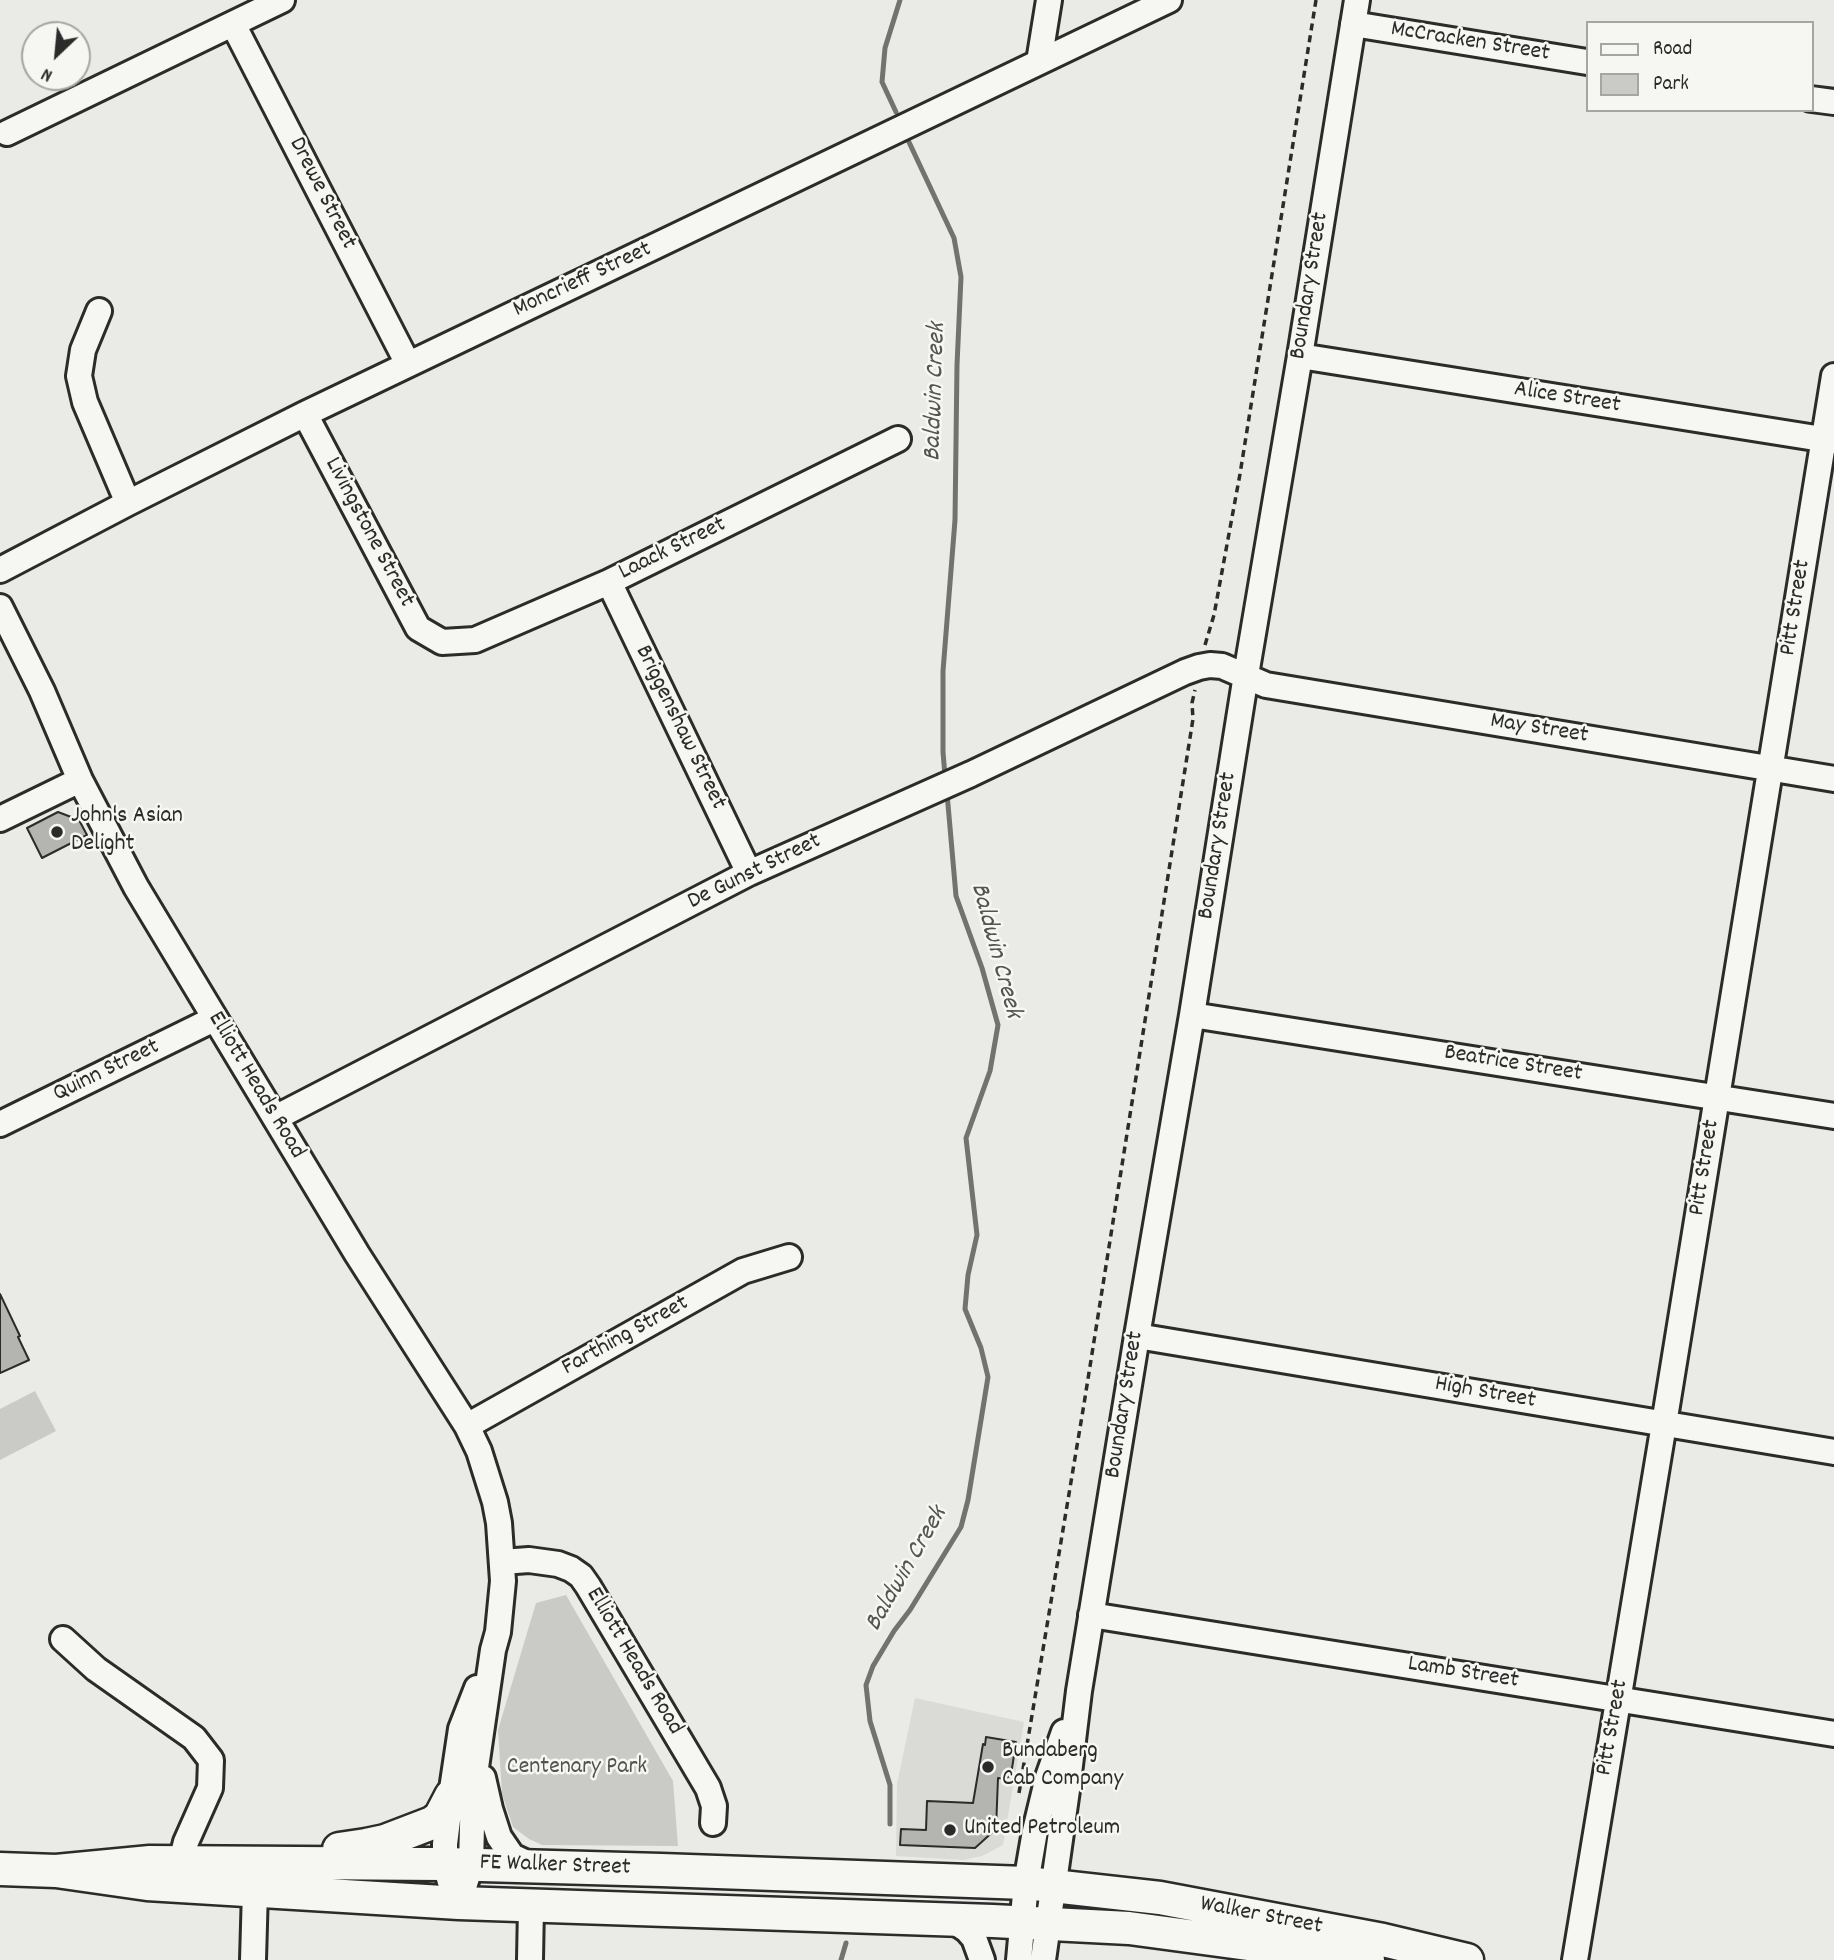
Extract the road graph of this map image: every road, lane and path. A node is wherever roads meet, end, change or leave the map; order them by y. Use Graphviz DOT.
graph roads {
  1 [pos="282,0"];
  2 [pos="1049,0"];
  3 [pos="1169,0"];
  4 [pos="1357,0"];
  5 [pos="233,24"];
  6 [pos="1353,24"];
  7 [pos="1038,62"];
  8 [pos="1586,62"];
  9 [pos="1813,99"];
  10 [pos="1834,102"];
  11 [pos="7,133"];
  12 [pos="99,311"];
  13 [pos="1300,356"];
  14 [pos="408,365"];
  15 [pos="1834,376"];
  16 [pos="305,414"];
  17 [pos="898,439"];
  18 [pos="1829,440"];
  19 [pos="128,503"];
  20 [pos="0,570"];
  21 [pos="608,582"];
  22 [pos="0,607"];
  23 [pos="442,642"];
  24 [pos="1245,676"];
  25 [pos="1771,769"];
  26 [pos="80,779"];
  27 [pos="1834,779"];
  28 [pos="0,819"];
  29 [pos="749,873"];
  30 [pos="1192,1015"];
  31 [pos="214,1018"];
  32 [pos="1717,1097"];
  33 [pos="1834,1116"];
  34 [pos="275,1118"];
  35 [pos="0,1124"];
  36 [pos="789,1257"];
  37 [pos="1137,1336"];
  38 [pos="1092,1356"];
  39 [pos="1664,1424"];
  40 [pos="467,1426"];
  41 [pos="1834,1452"];
  42 [pos="502,1562"];
  43 [pos="1091,1615"];
  44 [pos="63,1639"];
  45 [pos="493,1650"];
  46 [pos="1619,1698"];
  47 [pos="1834,1734"];
  48 [pos="479,1739"];
  49 [pos="1019,1793"];
  50 [pos="451,1796"];
  51 [pos="713,1824"];
  52 [pos="230,1862"];
  53 [pos="458,1865"];
  54 [pos="534,1866"];
  55 [pos="0,1869"];
  56 [pos="180,1874"];
  57 [pos="1040,1885"];
  58 [pos="255,1890"];
  59 [pos="457,1903"];
  60 [pos="531,1906"];
  61 [pos="952,1920"];
  62 [pos="1036,1924"];
  63 [pos="1377,1953"];
  64 [pos="253,1960"];
  65 [pos="530,1960"];
  66 [pos="982,1960"];
  67 [pos="1019,1960"];
  68 [pos="1043,1960"];
  69 [pos="1467,1960"];
  70 [pos="1575,1960"];
  1 -- 5 [label="street"];
  2 -- 7 [label="street"];
  3 -- 7 [label="street, Moncrieff Street"];
  4 -- 6 [label="street, Boundary Street"];
  5 -- 11 [label="street"];
  5 -- 14 [label="street, Drewe Street"];
  6 -- 8 [label="street, McCracken Street"];
  6 -- 13 [label="street, Boundary Street"];
  7 -- 14 [label="street, Moncrieff Street"];
  9 -- 10 [label="street"];
  12 -- 19 [label="street"];
  13 -- 18 [label="street, Alice Street"];
  13 -- 24 [label="street, Boundary Street"];
  14 -- 16 [label="street, Moncrieff Street"];
  15 -- 18 [label="street, Pitt Street"];
  16 -- 19 [label="street, Moncrieff Street"];
  16 -- 23 [label="street, Livingstone Street"];
  17 -- 21 [label="street, Laack Street"];
  18 -- 25 [label="street, Pitt Street"];
  19 -- 20 [label="street, Moncrieff Street"];
  21 -- 23 [label="street, Laack Street"];
  21 -- 29 [label="street, Briggenshaw Street"];
  22 -- 26 [label="street, Elliott Heads Road"];
  24 -- 25 [label="street, May Street"];
  24 -- 29 [label="street, De Gunst Street"];
  24 -- 30 [label="street, Boundary Street"];
  25 -- 27 [label="street, May Street"];
  25 -- 32 [label="street, Pitt Street"];
  26 -- 28 [label="street"];
  26 -- 31 [label="street, Elliott Heads Road"];
  29 -- 34 [label="street, De Gunst Street"];
  30 -- 32 [label="street, Beatrice Street"];
  30 -- 37 [label="street, Boundary Street"];
  31 -- 34 [label="street, Elliott Heads Road"];
  31 -- 35 [label="street, Quinn Street"];
  32 -- 33 [label="street, Beatrice Street"];
  32 -- 39 [label="street, Pitt Street"];
  34 -- 40 [label="street, Elliott Heads Road"];
  36 -- 40 [label="street, Farthing Street"];
  37 -- 39 [label="street, High Street"];
  37 -- 43 [label="street, Boundary Street"];
  38 -- 49 [label="path"];
  39 -- 41 [label="street, High Street"];
  39 -- 46 [label="street, Pitt Street"];
  40 -- 42 [label="street, Elliott Heads Road"];
  42 -- 45 [label="street, Elliott Heads Road"];
  42 -- 51 [label="street, Elliott Heads Road"];
  43 -- 46 [label="street, Lamb Street"];
  43 -- 57 [label="street, Boundary Street"];
  44 -- 56 [label="street"];
  45 -- 48 [label="street, Elliott Heads Road"];
  45 -- 50 [label="street, Elliott Heads Road"];
  46 -- 47 [label="street, Lamb Street"];
  46 -- 70 [label="street, Pitt Street"];
  48 -- 53 [label="street, Elliott Heads Road"];
  48 -- 54 [label="street"];
  50 -- 52 [label="main road"];
  50 -- 53 [label="street, Elliott Heads Road"];
  52 -- 53 [label="main road, FE Walker Street"];
  52 -- 56 [label="main road, FE Walker Street"];
  53 -- 54 [label="main road, FE Walker Street"];
  53 -- 59 [label="street, Elliott Heads Road"];
  54 -- 57 [label="main road, FE Walker Street"];
  55 -- 56 [label="main road, FE Walker Street"];
  56 -- 58 [label="main road, FE Walker Street"];
  57 -- 62 [label="street, Boundary Street"];
  57 -- 63 [label="main road, Walker Street"];
  58 -- 59 [label="main road, FE Walker Street"];
  58 -- 64 [label="street"];
  59 -- 60 [label="main road, FE Walker Street"];
  60 -- 61 [label="main road, FE Walker Street"];
  60 -- 65 [label="street"];
  61 -- 62 [label="main road, FE Walker Street"];
  61 -- 66 [label="street"];
  62 -- 63 [label="main road, Walker Street"];
  62 -- 67 [label="street, Boundary Street"];
  62 -- 68 [label="street, Boundary Street"];
  63 -- 69 [label="main road, Walker Street"];
}
